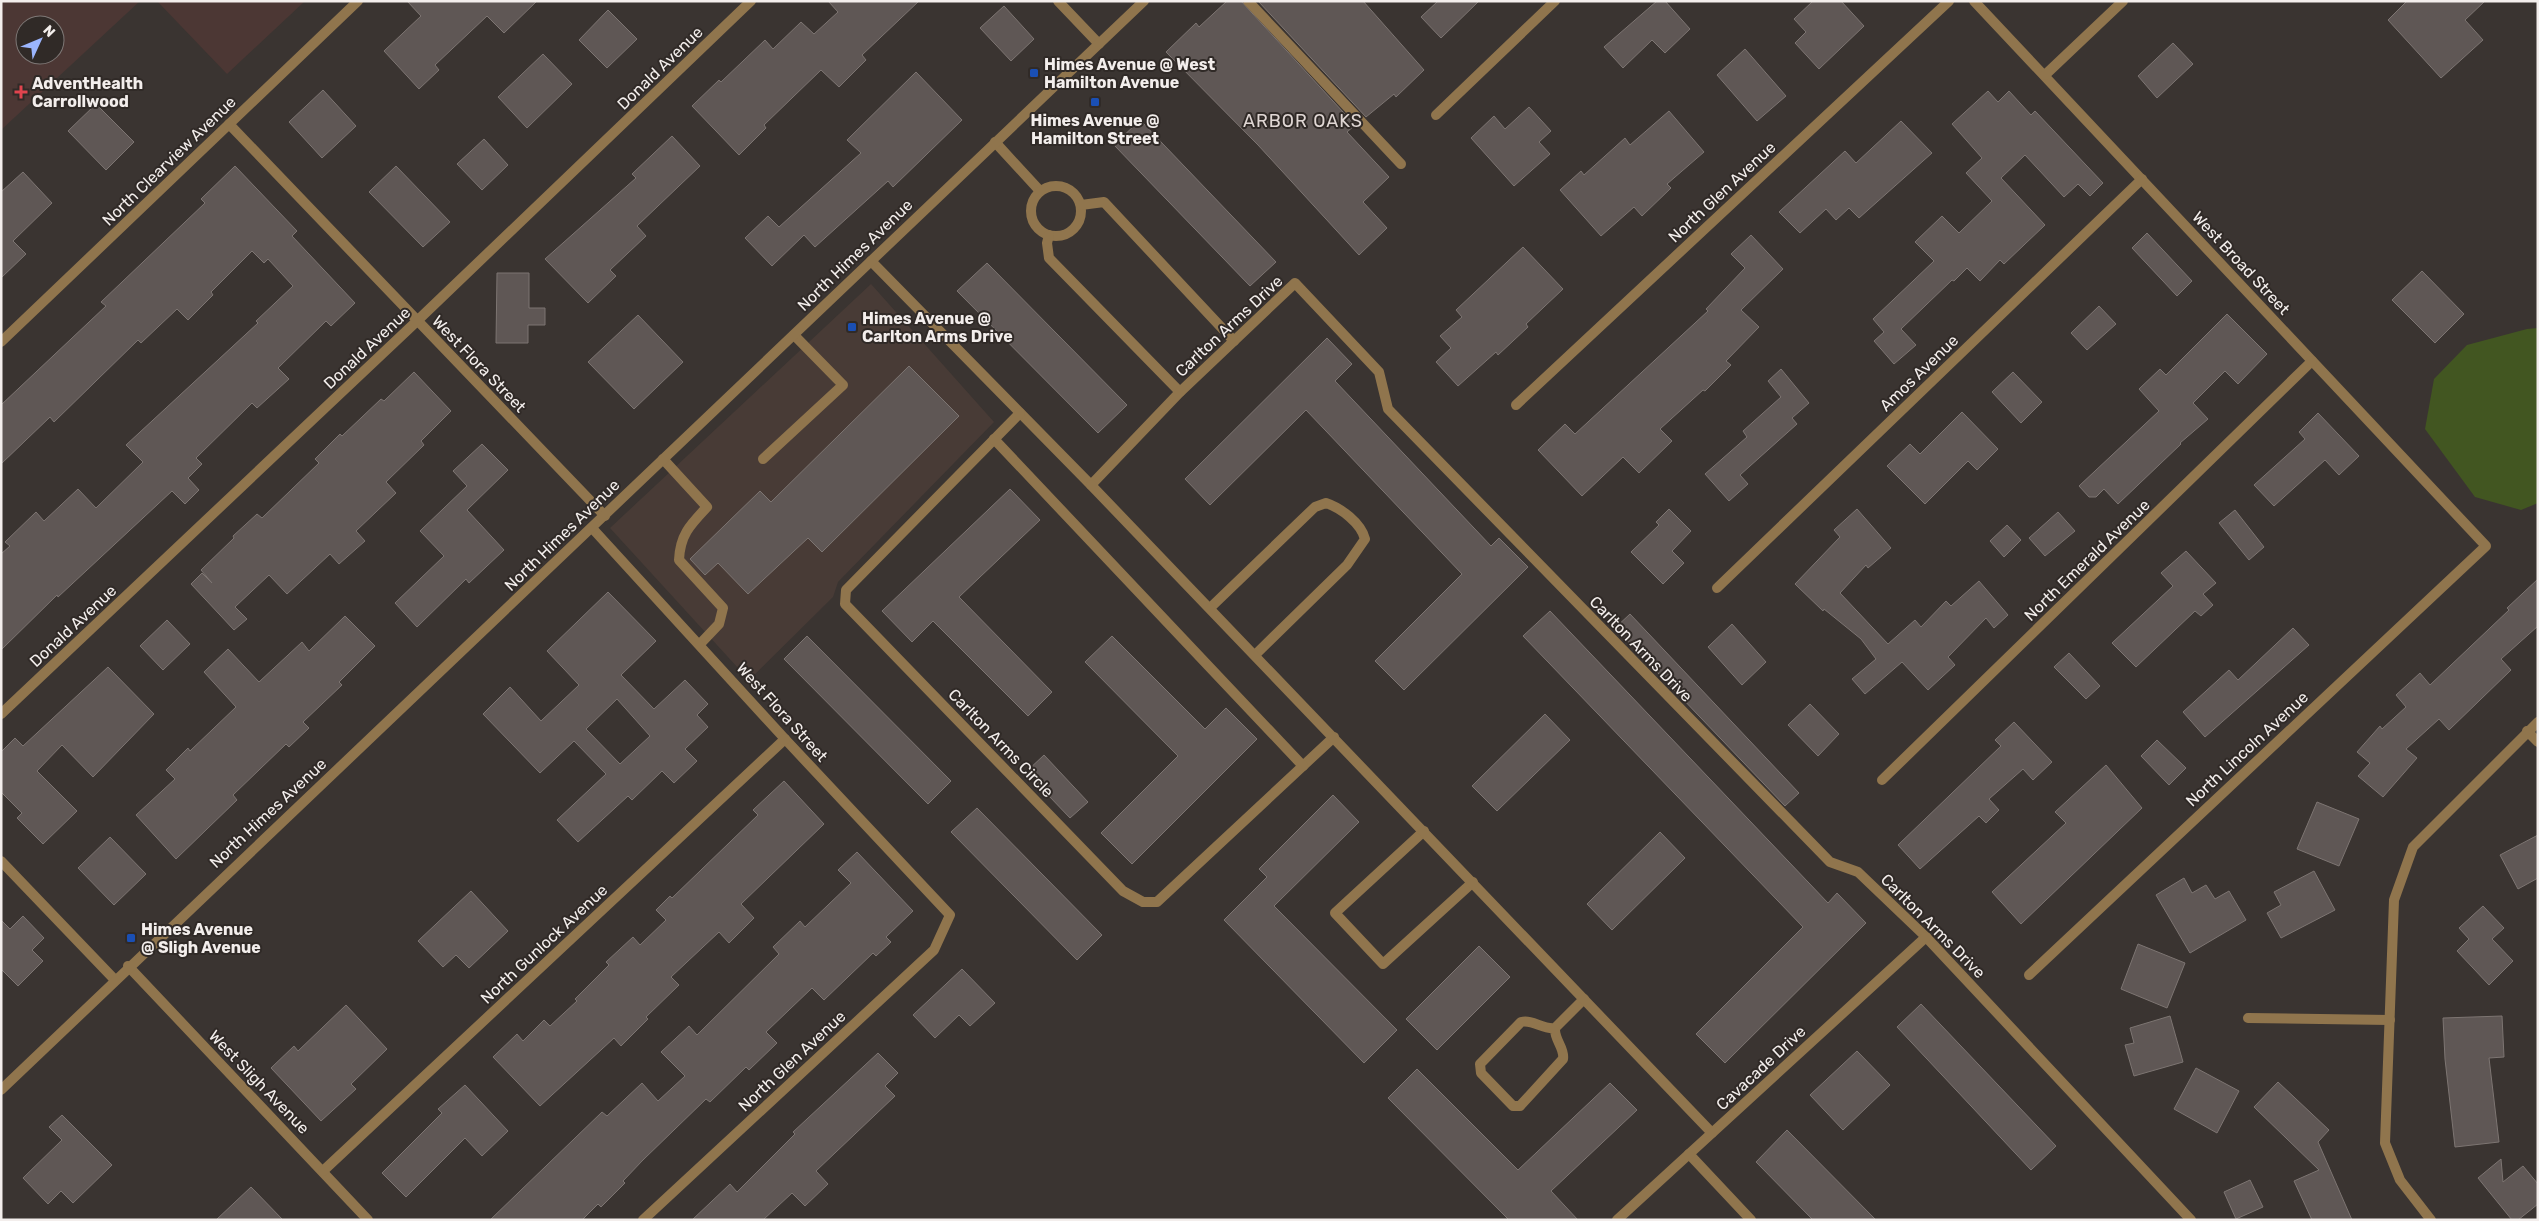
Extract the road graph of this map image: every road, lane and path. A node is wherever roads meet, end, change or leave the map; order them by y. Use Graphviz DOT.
graph roads {
  1 [pos="358,1"];
  2 [pos="751,1"];
  3 [pos="1058,1"];
  4 [pos="1144,1"];
  5 [pos="1248,1"];
  6 [pos="1555,1"];
  7 [pos="1949,1"];
  8 [pos="1974,1"];
  9 [pos="2124,1"];
  10 [pos="1099,44"];
  11 [pos="2046,75"];
  12 [pos="1436,115"];
  13 [pos="229,124"];
  14 [pos="995,142"];
  15 [pos="1401,164"];
  16 [pos="2142,179"];
  17 [pos="1040,191"];
  18 [pos="1081,205"];
  19 [pos="1050,235"];
  20 [pos="871,261"];
  21 [pos="417,321"];
  22 [pos="794,335"];
  23 [pos="1234,341"];
  24 [pos="1,342"];
  25 [pos="2312,361"];
  26 [pos="1180,392"];
  27 [pos="1516,405"];
  28 [pos="1020,412"];
  29 [pos="994,439"];
  30 [pos="663,459"];
  31 [pos="763,459"];
  32 [pos="1090,485"];
  33 [pos="605,516"];
  34 [pos="592,528"];
  35 [pos="2486,546"];
  36 [pos="1717,588"];
  37 [pos="1210,608"];
  38 [pos="700,644"];
  39 [pos="1255,655"];
  40 [pos="1,714"];
  41 [pos="2538,722"];
  42 [pos="2528,731"];
  43 [pos="1334,737"];
  44 [pos="785,739"];
  45 [pos="2538,742"];
  46 [pos="1303,766"];
  47 [pos="1882,780"];
  48 [pos="1424,831"];
  49 [pos="1,861"];
  50 [pos="1473,882"];
  51 [pos="950,915"];
  52 [pos="1926,937"];
  53 [pos="128,966"];
  54 [pos="2029,975"];
  55 [pos="115,980"];
  56 [pos="1584,998"];
  57 [pos="2248,1018"];
  58 [pos="2390,1020"];
  59 [pos="1555,1028"];
  60 [pos="1,1090"];
  61 [pos="1712,1133"];
  62 [pos="1689,1154"];
  63 [pos="323,1170"];
  64 [pos="368,1220"];
  65 [pos="643,1220"];
  66 [pos="1617,1220"];
  67 [pos="1750,1220"];
  68 [pos="2191,1220"];
  69 [pos="2432,1220"];
  1 -- 13 [label="street, North Clearview Avenue"];
  2 -- 21 [label="street, Donald Avenue"];
  3 -- 10 [label="street"];
  4 -- 10 [label="street, North Himes Avenue"];
  5 -- 15 [label="street"];
  6 -- 12 [label="street"];
  7 -- 27 [label="street, North Glen Avenue"];
  8 -- 11 [label="street, West Broad Street"];
  9 -- 11 [label="street"];
  10 -- 14 [label="street, North Himes Avenue"];
  11 -- 16 [label="street, West Broad Street"];
  13 -- 21 [label="street, West Flora Street"];
  13 -- 24 [label="street, North Clearview Avenue"];
  14 -- 17 [label="street"];
  14 -- 20 [label="street, North Himes Avenue"];
  16 -- 25 [label="street, West Broad Street"];
  16 -- 36 [label="street, Amos Avenue"];
  17 -- 18 [label="street"];
  17 -- 19 [label="street"];
  18 -- 19 [label="street"];
  18 -- 23 [label="street"];
  19 -- 26 [label="street"];
  20 -- 22 [label="street, North Himes Avenue"];
  20 -- 28 [label="street"];
  21 -- 33 [label="street, West Flora Street"];
  21 -- 40 [label="street, Donald Avenue"];
  22 -- 30 [label="street, North Himes Avenue"];
  22 -- 31 [label="street"];
  23 -- 26 [label="street, Carlton Arms Drive"];
  23 -- 52 [label="street, Carlton Arms Drive"];
  25 -- 35 [label="street, West Broad Street"];
  25 -- 47 [label="street, North Emerald Avenue"];
  26 -- 32 [label="street, Carlton Arms Drive"];
  28 -- 29 [label="street, Carlton Arms Circle"];
  28 -- 32 [label="street"];
  29 -- 46 [label="street"];
  29 -- 46 [label="street, Carlton Arms Circle"];
  30 -- 33 [label="street, North Himes Avenue"];
  30 -- 38 [label="street"];
  32 -- 37 [label="street"];
  33 -- 34 [label="street, North Himes Avenue"];
  34 -- 38 [label="street, West Flora Street"];
  34 -- 53 [label="street, North Himes Avenue"];
  35 -- 54 [label="street, North Lincoln Avenue"];
  37 -- 39 [label="street"];
  37 -- 39 [label="street"];
  38 -- 44 [label="street, West Flora Street"];
  39 -- 43 [label="street"];
  41 -- 42 [label="street"];
  42 -- 45 [label="street"];
  42 -- 58 [label="street"];
  43 -- 46 [label="street, Carlton Arms Circle"];
  43 -- 48 [label="street"];
  44 -- 51 [label="street, West Flora Street"];
  44 -- 63 [label="street, North Gunlock Avenue"];
  48 -- 50 [label="street"];
  48 -- 50 [label="street"];
  49 -- 55 [label="street"];
  50 -- 56 [label="street"];
  51 -- 65 [label="street, North Glen Avenue"];
  52 -- 61 [label="street, Cavacade Drive"];
  52 -- 68 [label="street, Carlton Arms Drive"];
  53 -- 55 [label="street, North Himes Avenue"];
  53 -- 63 [label="street, West Sligh Avenue"];
  55 -- 60 [label="street, North Himes Avenue"];
  56 -- 59 [label="street"];
  56 -- 61 [label="street"];
  57 -- 58 [label="street"];
  58 -- 69 [label="street"];
  59 -- 59 [label="street"];
  61 -- 62 [label="street, Cavacade Drive"];
  62 -- 66 [label="street, Cavacade Drive"];
  62 -- 67 [label="street"];
  63 -- 64 [label="street, West Sligh Avenue"];
}
